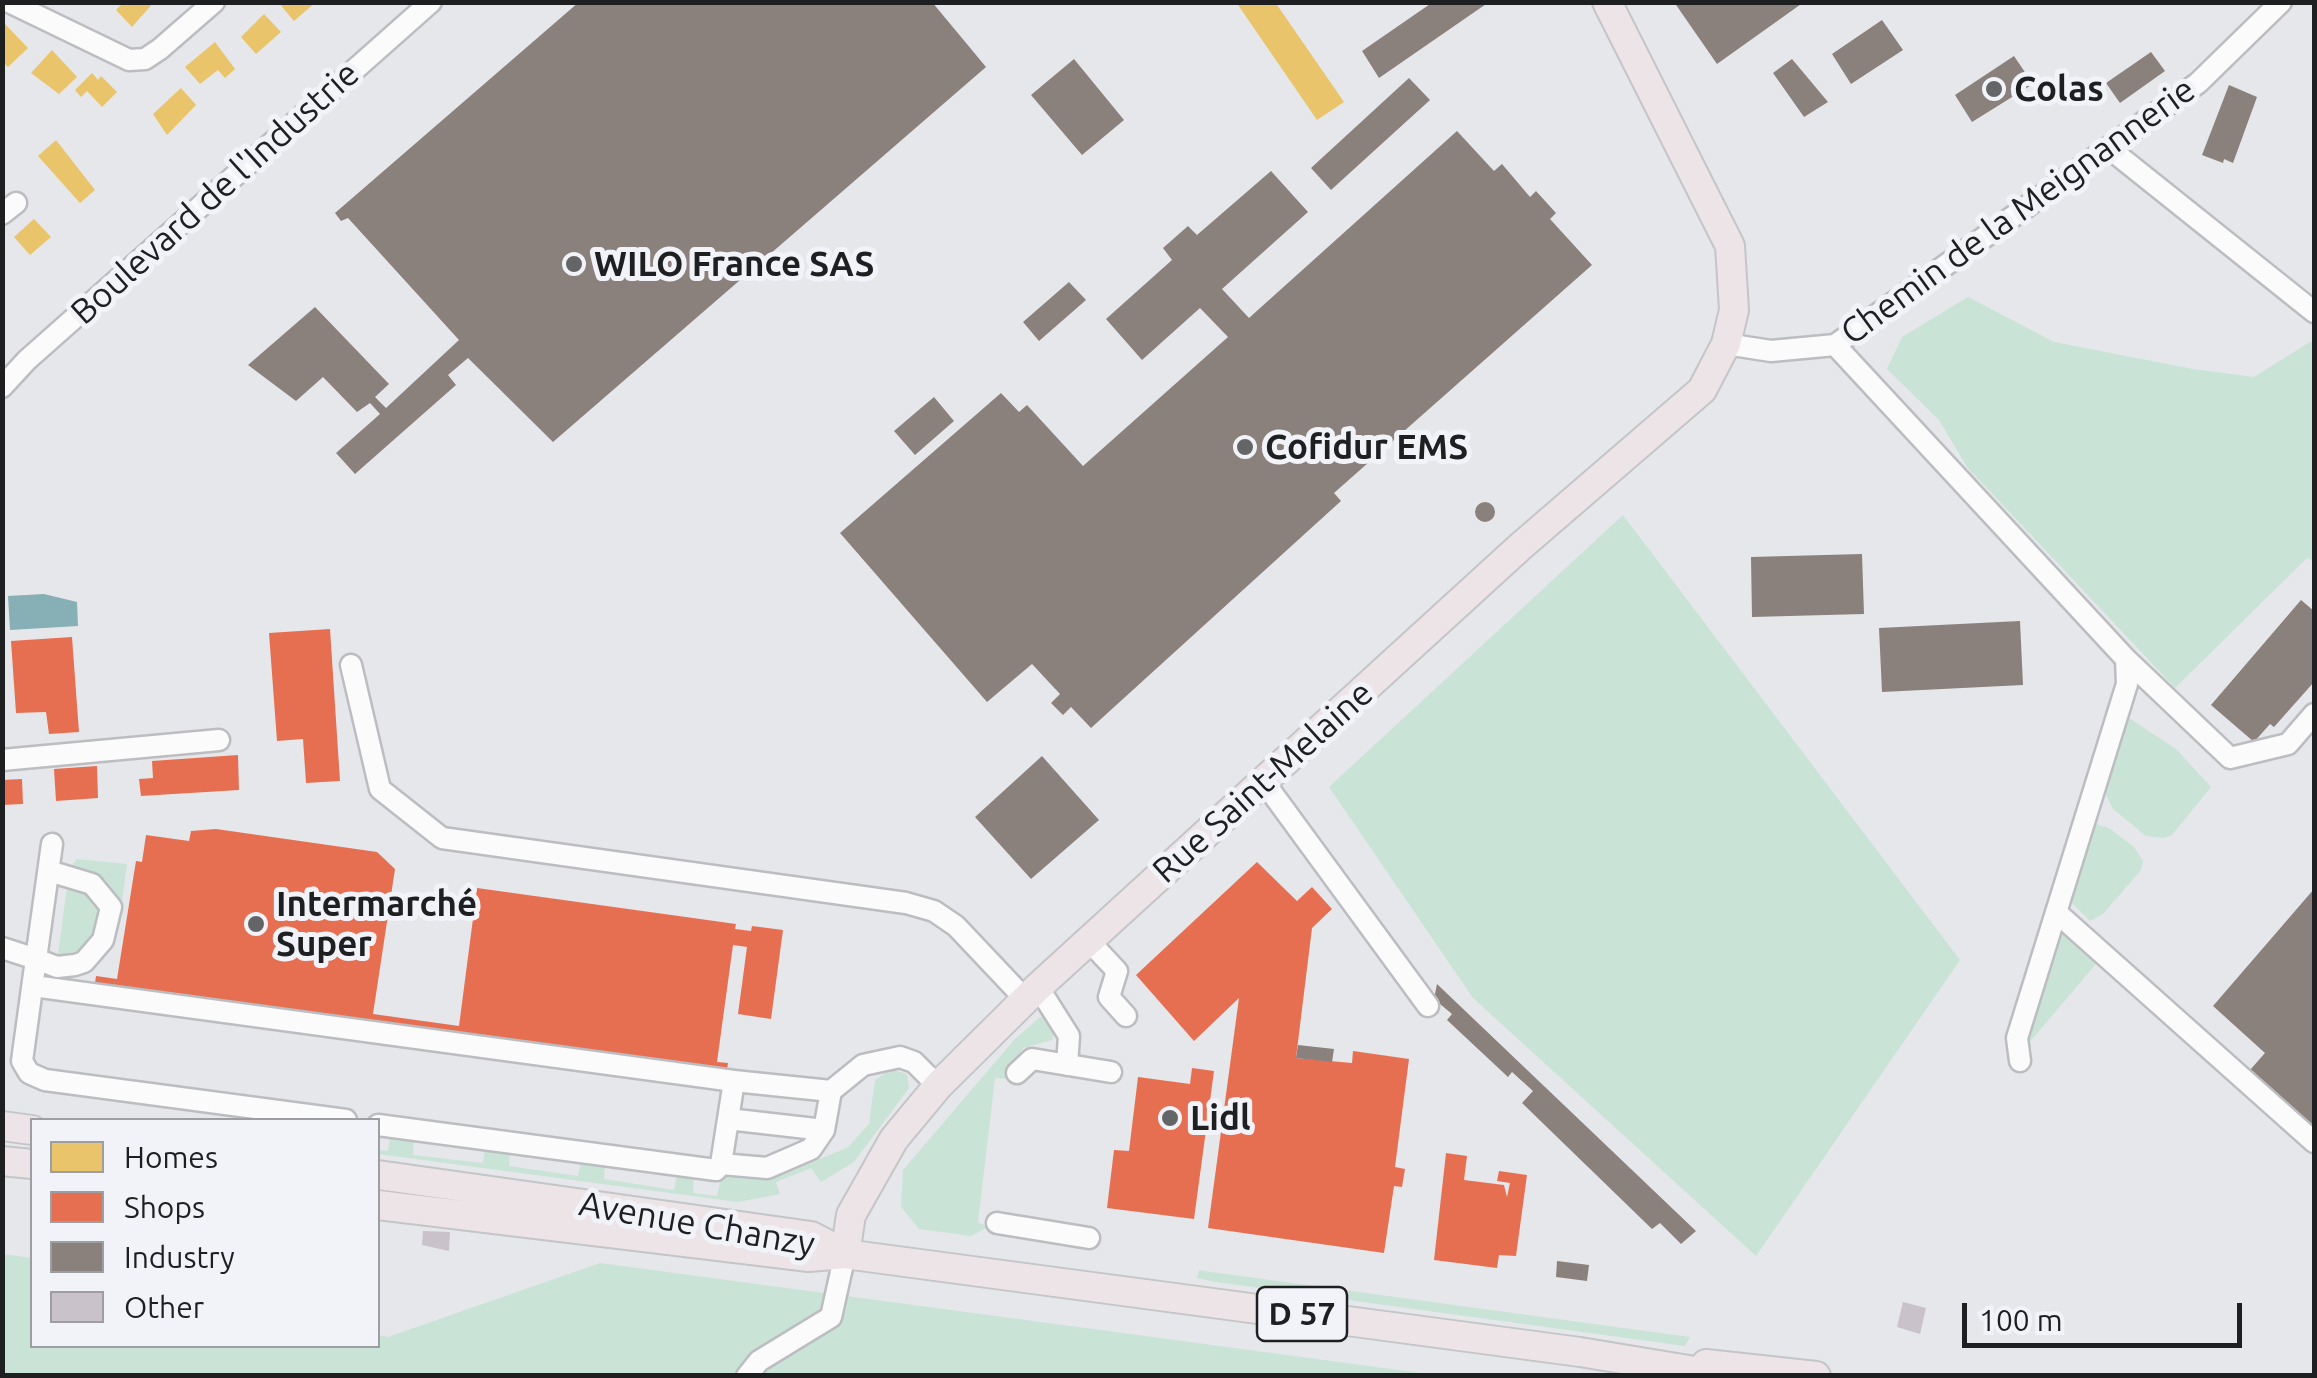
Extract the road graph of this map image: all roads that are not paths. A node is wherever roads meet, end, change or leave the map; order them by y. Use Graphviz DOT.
graph roads {
  1 [pos="9,2"];
  2 [pos="214,2"];
  3 [pos="430,2"];
  4 [pos="1606,2"];
  5 [pos="2282,2"];
  6 [pos="2110,150"];
  7 [pos="2314,312"];
  8 [pos="1726,344"];
  9 [pos="1836,345"];
  10 [pos="2,387"];
  11 [pos="2126,658"];
  12 [pos="350,665"];
  13 [pos="2314,714"];
  14 [pos="219,740"];
  15 [pos="2,760"];
  16 [pos="1264,782"];
  17 [pos="52,844"];
  18 [pos="48,871"];
  19 [pos="2056,912"];
  20 [pos="1088,940"];
  21 [pos="2,948"];
  22 [pos="36,959"];
  23 [pos="33,986"];
  24 [pos="1032,993"];
  25 [pos="1428,1006"];
  26 [pos="1126,1016"];
  27 [pos="2020,1061"];
  28 [pos="1066,1065"];
  29 [pos="1017,1072"];
  30 [pos="1111,1072"];
  31 [pos="734,1082"];
  32 [pos="938,1086"];
  33 [pos="831,1091"];
  34 [pos="331,1118"];
  35 [pos="728,1119"];
  36 [pos="380,1125"];
  37 [pos="2,1126"];
  38 [pos="30,1130"];
  39 [pos="824,1130"];
  40 [pos="2314,1142"];
  41 [pos="2,1161"];
  42 [pos="30,1164"];
  43 [pos="722,1164"];
  44 [pos="380,1175"];
  45 [pos="380,1211"];
  46 [pos="997,1223"];
  47 [pos="1089,1238"];
  48 [pos="845,1254"];
  49 [pos="1580,1352"];
  50 [pos="748,1376"];
  51 [pos="1725,1376"];
  52 [pos="1816,1376"];
  1 -- 2 [label="street"];
  3 -- 10 [label="street, Boulevard de l'Industrie"];
  4 -- 8 [label="main road, Rue Saint-Melaine"];
  5 -- 6 [label="street, Chemin de la Meignannerie"];
  6 -- 7 [label="street"];
  6 -- 9 [label="street, Chemin de la Meignannerie"];
  8 -- 9 [label="street, Chemin de la Meignannerie"];
  8 -- 16 [label="main road, Rue Saint-Melaine"];
  9 -- 11 [label="street"];
  11 -- 13 [label="street"];
  11 -- 19 [label="street"];
  12 -- 24 [label="street"];
  14 -- 15 [label="street"];
  16 -- 20 [label="main road, Rue Saint-Melaine"];
  16 -- 25 [label="street"];
  17 -- 18 [label="street"];
  18 -- 22 [label="street"];
  18 -- 22 [label="street"];
  19 -- 27 [label="street"];
  19 -- 40 [label="street"];
  20 -- 24 [label="main road, Rue Saint-Melaine"];
  20 -- 26 [label="street"];
  21 -- 22 [label="street"];
  22 -- 23 [label="street"];
  23 -- 31 [label="street"];
  23 -- 34 [label="street"];
  24 -- 28 [label="street"];
  24 -- 32 [label="main road, Rue Saint-Melaine"];
  28 -- 29 [label="street"];
  28 -- 30 [label="street"];
  31 -- 33 [label="street"];
  31 -- 35 [label="street"];
  32 -- 33 [label="street"];
  32 -- 48 [label="main road, Rue Saint-Melaine"];
  33 -- 39 [label="street"];
  35 -- 39 [label="street"];
  35 -- 43 [label="street"];
  36 -- 43 [label="street"];
  37 -- 38 [label="main road"];
  39 -- 43 [label="street"];
  41 -- 42 [label="main road"];
  44 -- 48 [label="main road, Avenue Chanzy / D 57"];
  45 -- 48 [label="main road, Avenue Chanzy / D 57"];
  46 -- 47 [label="street"];
  48 -- 49 [label="main road, D 57"];
  48 -- 50 [label="street"];
  49 -- 51 [label="main road, D 57"];
  49 -- 52 [label="main road, D 57"];
}
